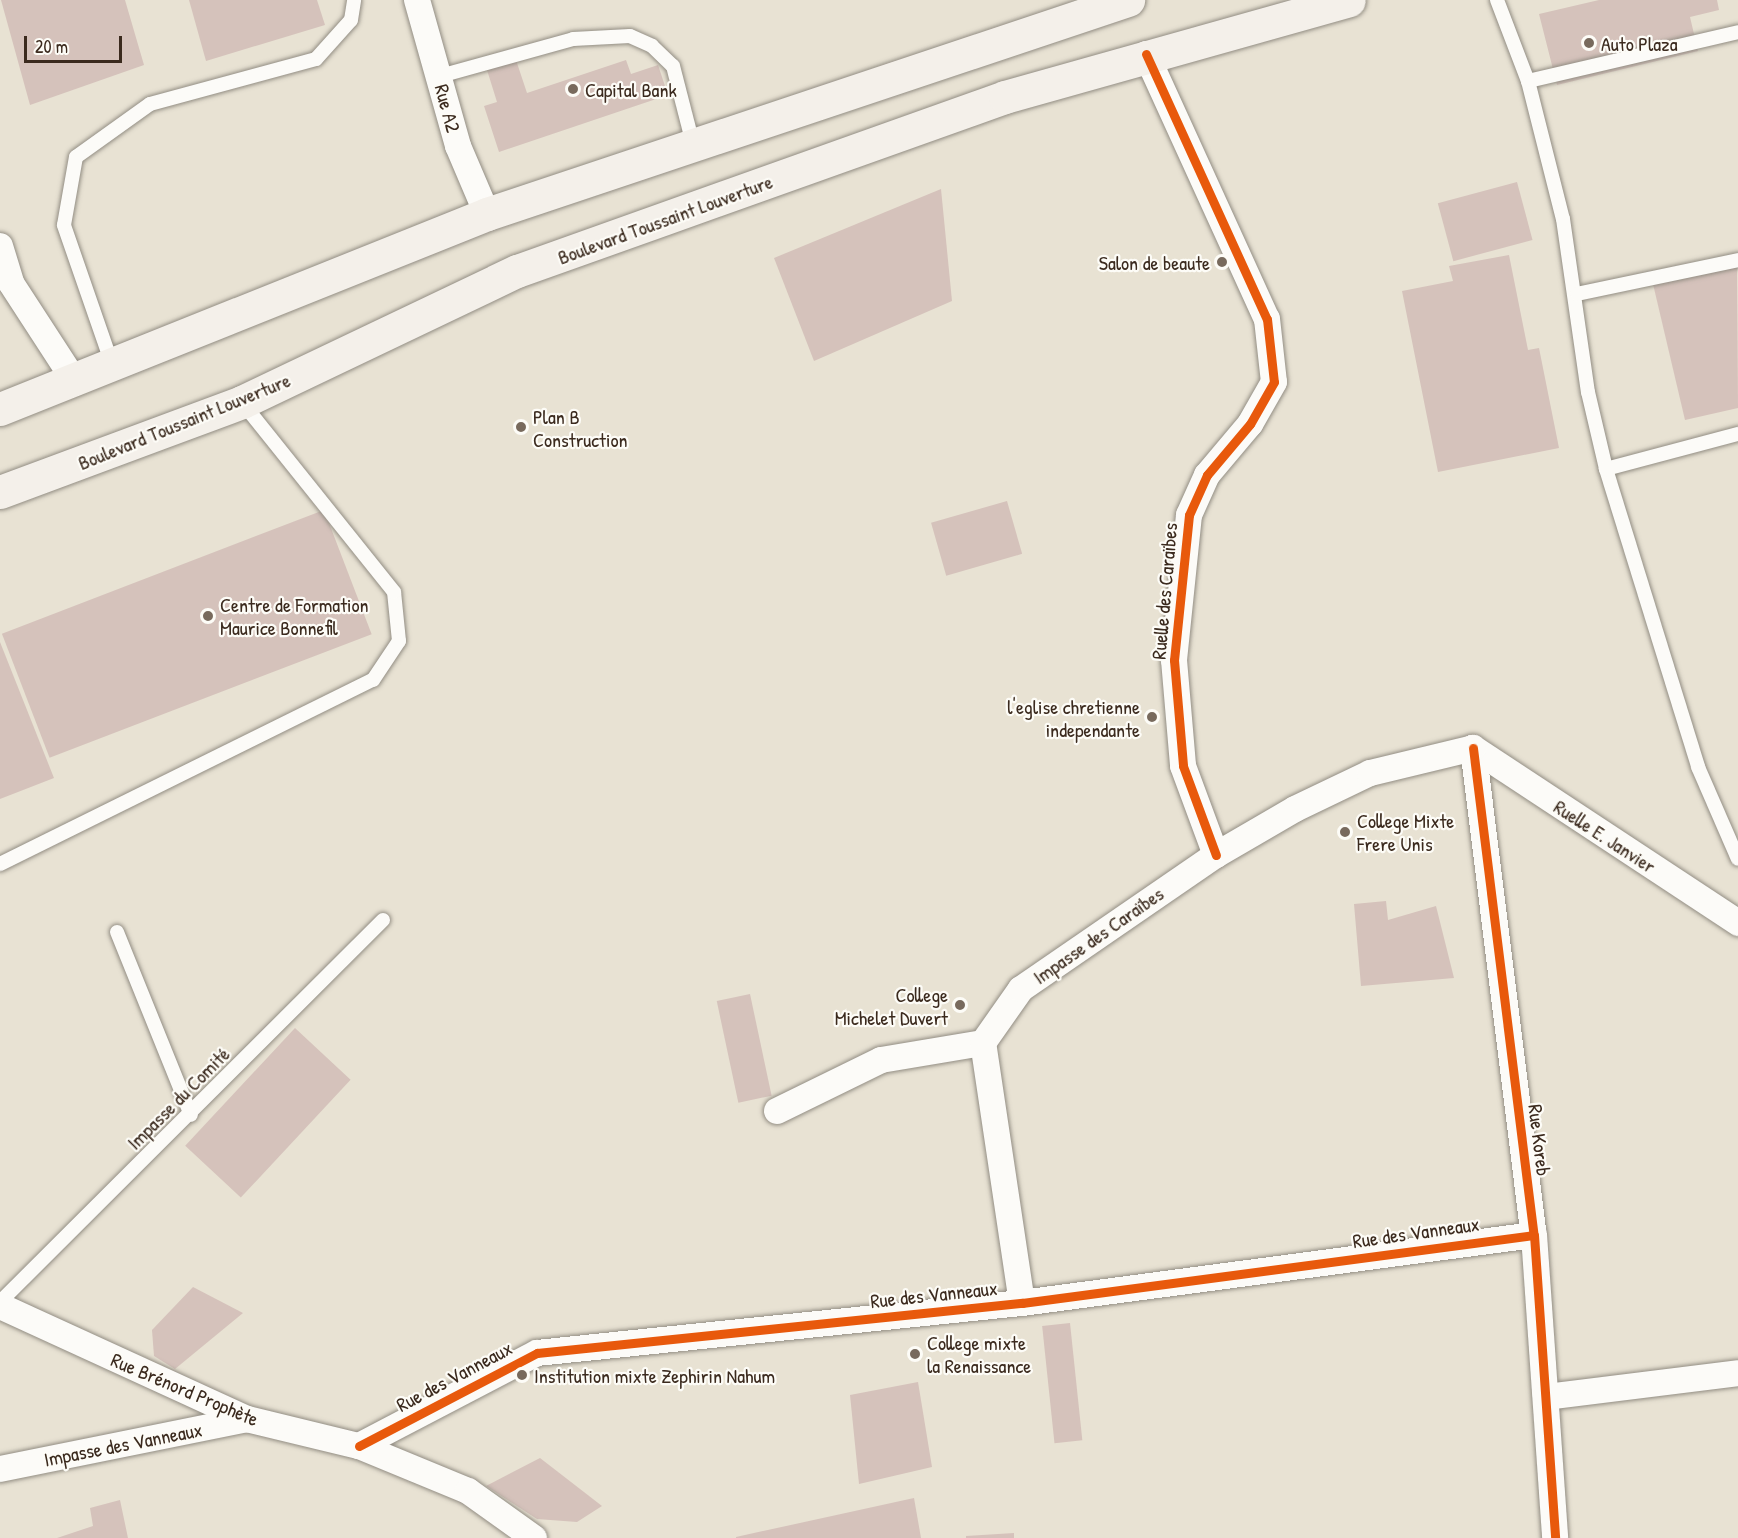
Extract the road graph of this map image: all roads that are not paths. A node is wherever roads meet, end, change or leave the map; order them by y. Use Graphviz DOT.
graph roads {
  1 [pos="354,0"];
  2 [pos="417,0"];
  3 [pos="1128,0"];
  4 [pos="1349,0"];
  5 [pos="1497,0"];
  6 [pos="1738,32"];
  7 [pos="1146,54"];
  8 [pos="440,76"];
  9 [pos="1528,81"];
  10 [pos="693,144"];
  11 [pos="487,214"];
  12 [pos="0,246"];
  13 [pos="1738,260"];
  14 [pos="1577,294"];
  15 [pos="112,364"];
  16 [pos="74,380"];
  17 [pos="242,402"];
  18 [pos="0,409"];
  19 [pos="1738,434"];
  20 [pos="1606,469"];
  21 [pos="0,492"];
  22 [pos="1473,748"];
  23 [pos="1216,855"];
  24 [pos="1738,859"];
  25 [pos="0,864"];
  26 [pos="383,920"];
  27 [pos="1738,923"];
  28 [pos="117,932"];
  29 [pos="983,1043"];
  30 [pos="777,1111"];
  31 [pos="191,1115"];
  32 [pos="1534,1235"];
  33 [pos="0,1304"];
  34 [pos="1022,1304"];
  35 [pos="1738,1373"];
  36 [pos="1546,1397"];
  37 [pos="247,1419"];
  38 [pos="359,1446"];
  39 [pos="0,1469"];
  40 [pos="534,1538"];
  41 [pos="1556,1538"];
  1 -- 15 [label="lane"];
  2 -- 8 [label="street, Rue A2"];
  3 -- 10 [label="main road"];
  4 -- 7 [label="main road, Boulevard Toussaint Louverture"];
  5 -- 9 [label="lane"];
  6 -- 9 [label="lane"];
  7 -- 17 [label="main road, Boulevard Toussaint Louverture"];
  7 -- 23 [label="street, Ruelle des Caraïbes"];
  8 -- 10 [label="lane"];
  8 -- 11 [label="street, Rue A2"];
  9 -- 14 [label="lane"];
  10 -- 11 [label="main road"];
  11 -- 15 [label="main road"];
  12 -- 16 [label="street"];
  13 -- 14 [label="lane"];
  14 -- 20 [label="lane"];
  15 -- 16 [label="main road"];
  16 -- 18 [label="main road"];
  17 -- 21 [label="main road, Boulevard Toussaint Louverture"];
  17 -- 25 [label="lane"];
  19 -- 20 [label="lane"];
  20 -- 24 [label="lane"];
  22 -- 23 [label="street, Impasse des Caraïbes"];
  22 -- 27 [label="street, Ruelle E. Janvier"];
  22 -- 32 [label="street, Rue Koreb"];
  23 -- 29 [label="street, Impasse des Caraïbes"];
  26 -- 31 [label="lane, Impasse du Comité"];
  28 -- 31 [label="lane"];
  29 -- 30 [label="street"];
  29 -- 34 [label="street"];
  31 -- 33 [label="lane, Impasse du Comité"];
  32 -- 34 [label="street, Rue des Vanneaux"];
  32 -- 36 [label="street, Rue Koreb"];
  33 -- 37 [label="street, Rue Brénord Prophète"];
  34 -- 38 [label="street, Rue des Vanneaux"];
  35 -- 36 [label="street"];
  36 -- 41 [label="street, Rue Koreb"];
  37 -- 38 [label="street, Rue Brénord Prophète"];
  37 -- 39 [label="street, Impasse des Vanneaux"];
  38 -- 40 [label="street, Rue Brénord Prophète"];
}
